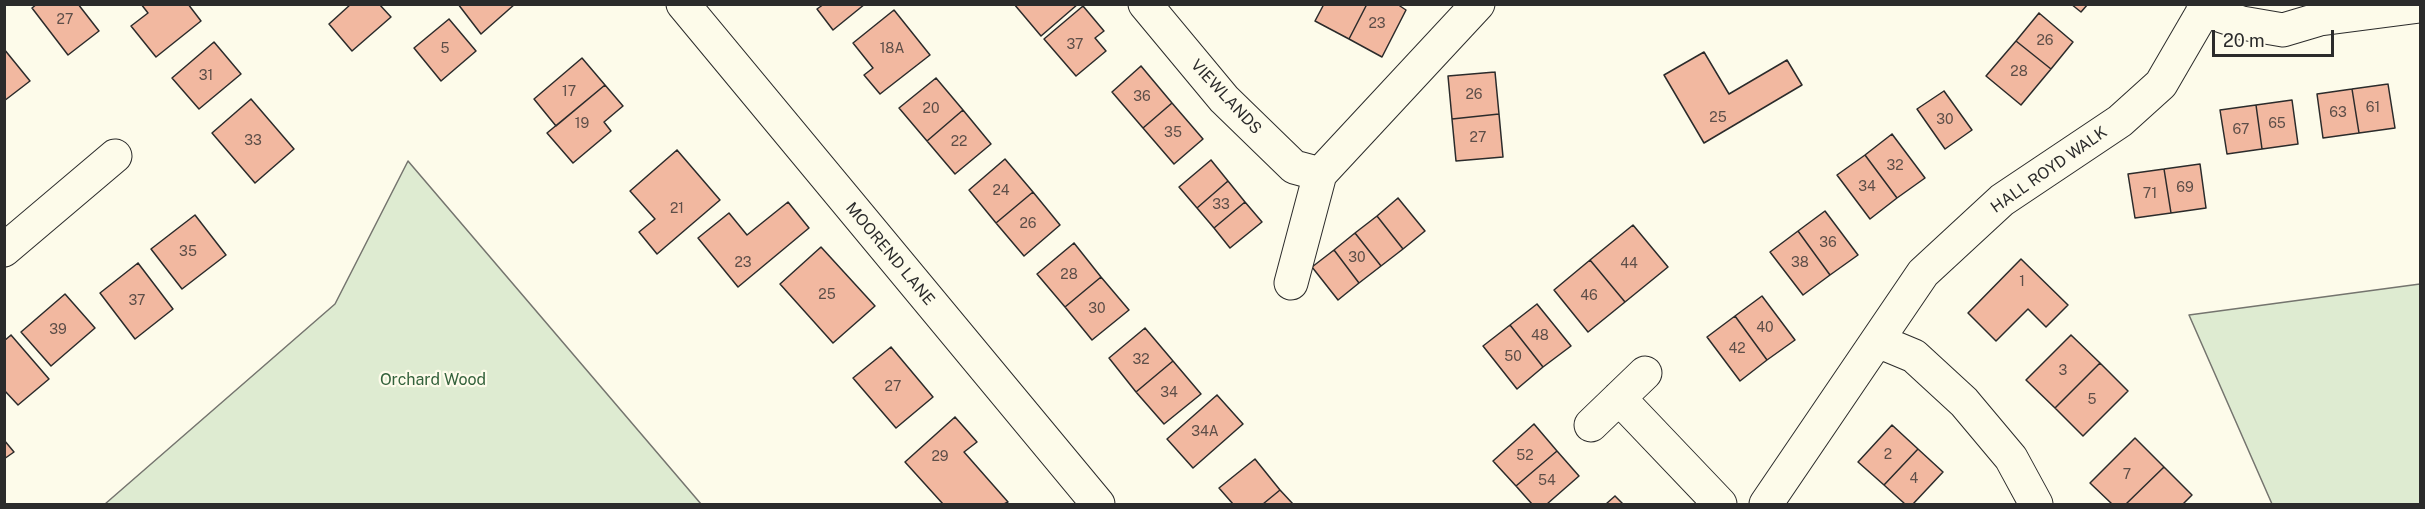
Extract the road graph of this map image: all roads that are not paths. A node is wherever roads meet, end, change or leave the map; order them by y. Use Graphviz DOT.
graph roads {
  1 [pos="1145,4"];
  2 [pos="1478,4"];
  3 [pos="2421,6"];
  4 [pos="2204,7"];
  5 [pos="695,9"];
  6 [pos="115,156"];
  7 [pos="1320,174"];
  8 [pos="4,250"];
  9 [pos="1291,283"];
  10 [pos="1878,340"];
  11 [pos="1645,373"];
  12 [pos="1619,398"];
  13 [pos="1592,424"];
  14 [pos="1098,504"];
  15 [pos="1720,504"];
  16 [pos="1766,504"];
  17 [pos="2036,504"];
  1 -- 7 [label="street, VIEWLANDS"];
  2 -- 7 [label="street"];
  3 -- 4 [label="street, HALL ROYD WALK"];
  4 -- 10 [label="street, HALL ROYD WALK"];
  5 -- 14 [label="street, MOOREND LANE"];
  6 -- 8 [label="street"];
  7 -- 9 [label="street"];
  10 -- 16 [label="street, HALL ROYD WALK"];
  10 -- 17 [label="street"];
  11 -- 12 [label="street"];
  12 -- 13 [label="street"];
  12 -- 15 [label="street"];
}
